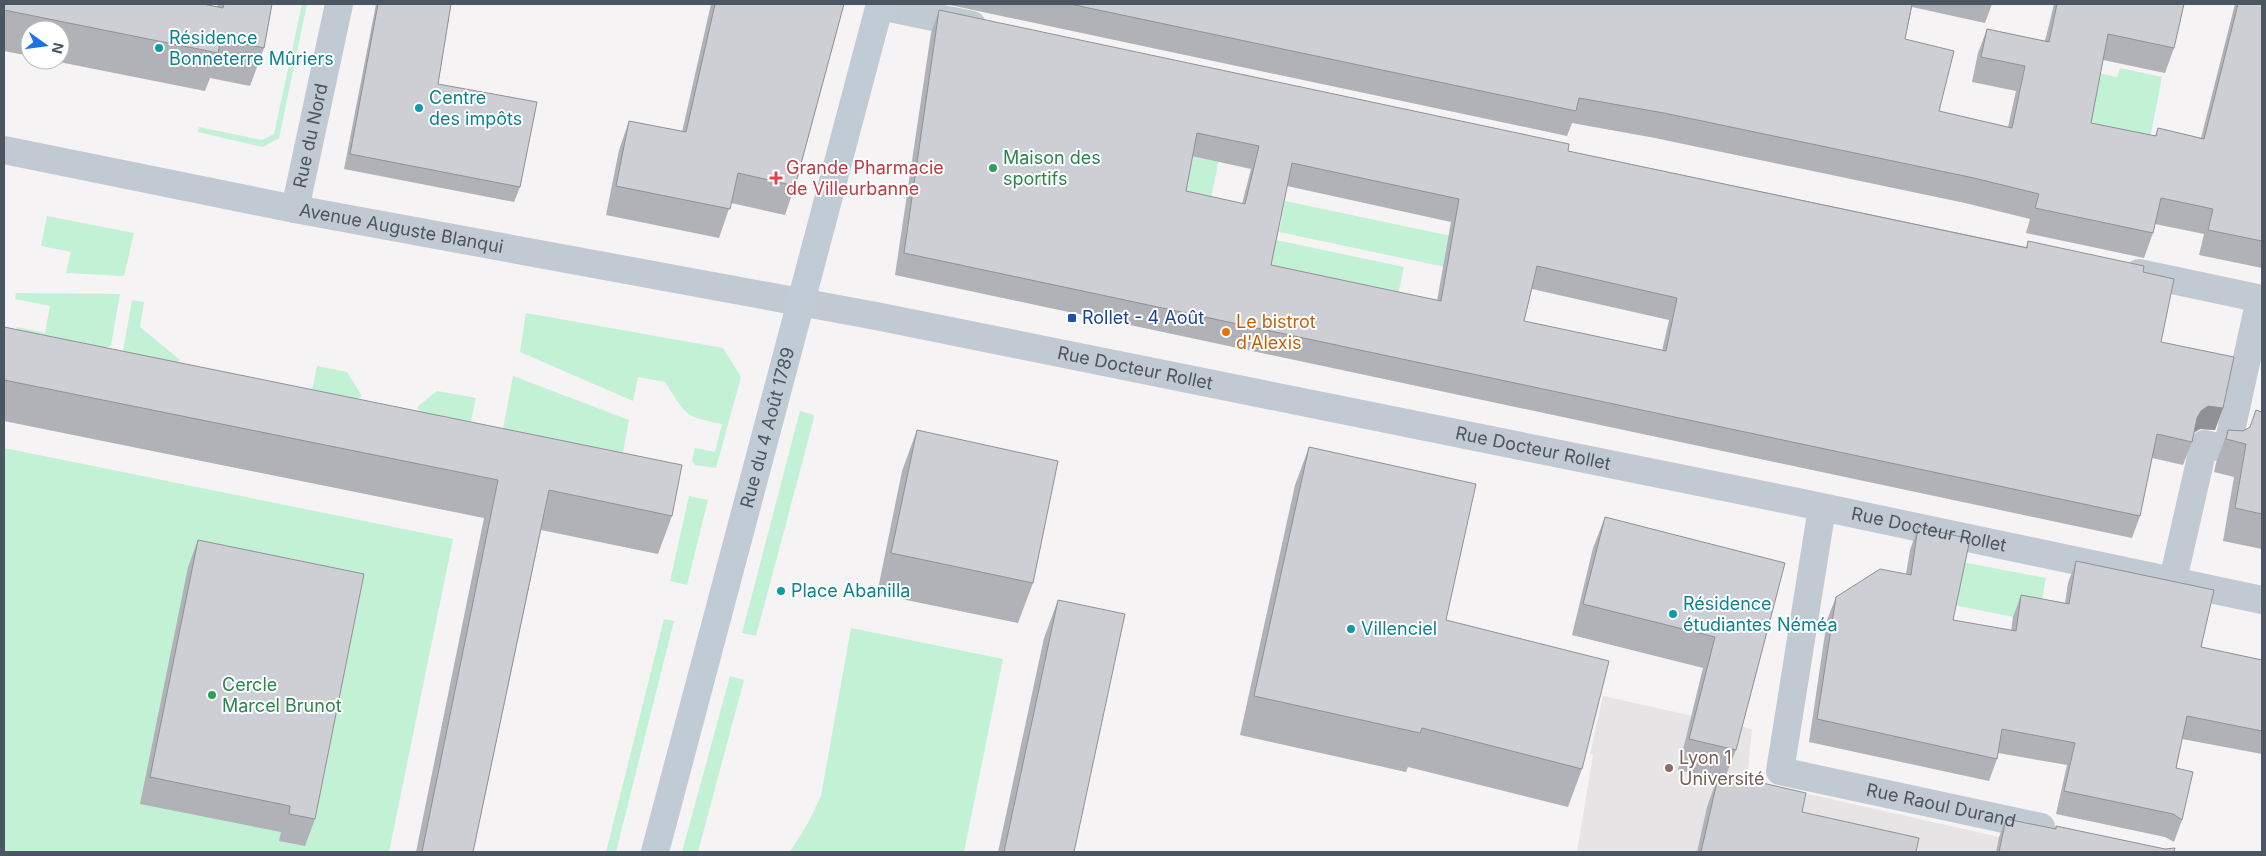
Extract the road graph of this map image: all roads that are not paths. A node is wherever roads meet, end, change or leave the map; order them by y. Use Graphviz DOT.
graph roads {
  1 [pos="339,4"];
  2 [pos="880,5"];
  3 [pos="992,29"];
  4 [pos="4,150"];
  5 [pos="295,209"];
  6 [pos="2113,267"];
  7 [pos="2261,299"];
  8 [pos="801,302"];
  9 [pos="1822,508"];
  10 [pos="2173,580"];
  11 [pos="2262,600"];
  12 [pos="2065,832"];
  13 [pos="655,852"];
  1 -- 5 [label="street, Rue du Nord"];
  2 -- 3 [label="street"];
  2 -- 8 [label="main road, Rue du 4 Août 1789"];
  4 -- 5 [label="street, Avenue Auguste Blanqui"];
  5 -- 8 [label="street, Avenue Auguste Blanqui"];
  6 -- 7 [label="street"];
  7 -- 10 [label="street"];
  8 -- 9 [label="street, Rue Docteur Rollet"];
  8 -- 13 [label="main road, Rue du 4 Août 1789"];
  9 -- 10 [label="street, Rue Docteur Rollet"];
  9 -- 12 [label="street, Rue Raoul Durand"];
  10 -- 11 [label="street, Rue Docteur Rollet"];
}
